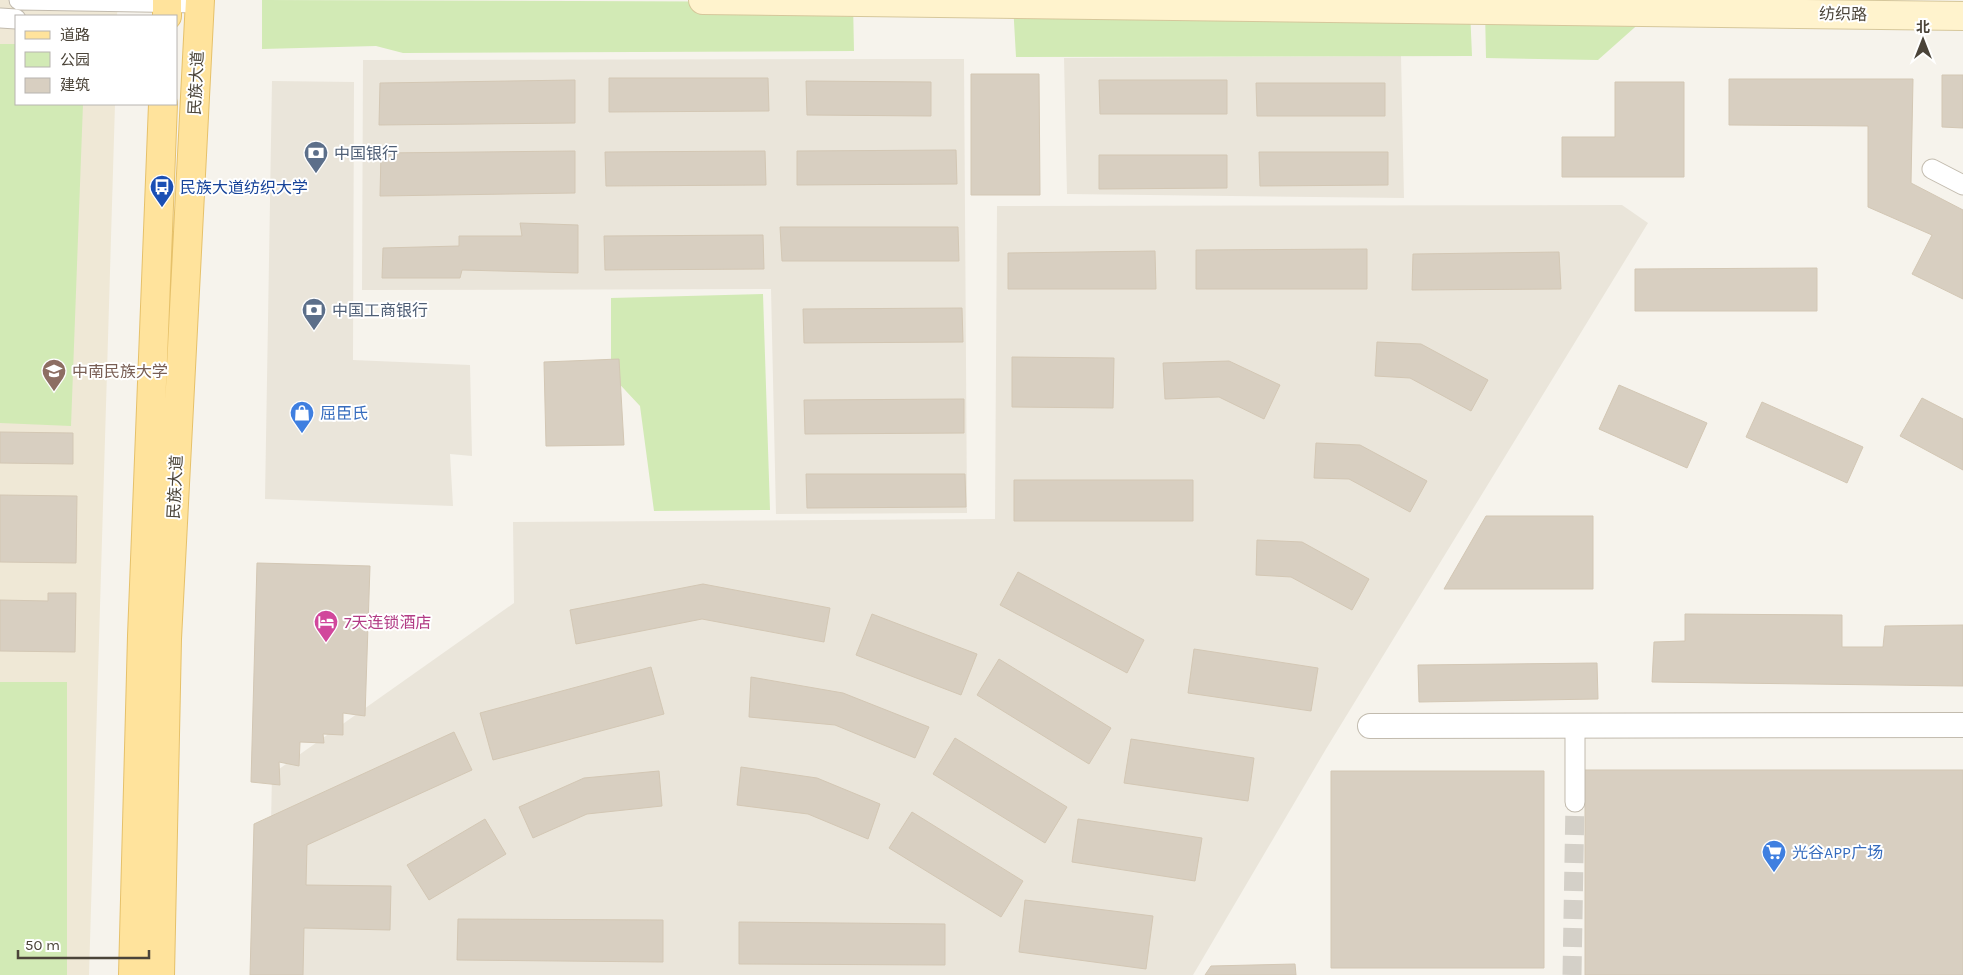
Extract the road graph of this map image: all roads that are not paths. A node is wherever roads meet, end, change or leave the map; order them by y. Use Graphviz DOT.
graph roads {
  1 [pos="19,0"];
  2 [pos="703,0"];
  3 [pos="182,9"];
  4 [pos="1963,16"];
  5 [pos="0,18"];
  6 [pos="15,19"];
  7 [pos="163,105"];
  8 [pos="1932,170"];
  9 [pos="1963,185"];
  10 [pos="1963,725"];
  11 [pos="1370,726"];
  12 [pos="1575,726"];
  13 [pos="1575,802"];
  14 [pos="133,975"];
  15 [pos="160,975"];
  1 -- 3 [label="street"];
  2 -- 4 [label="main road, 纺织路"];
  3 -- 15 [label="main road, 民族大道"];
  5 -- 6 [label="street"];
  7 -- 14 [label="main road, 民族大道"];
  8 -- 9 [label="street"];
  10 -- 12 [label="street"];
  11 -- 12 [label="street"];
  12 -- 13 [label="street"];
}
